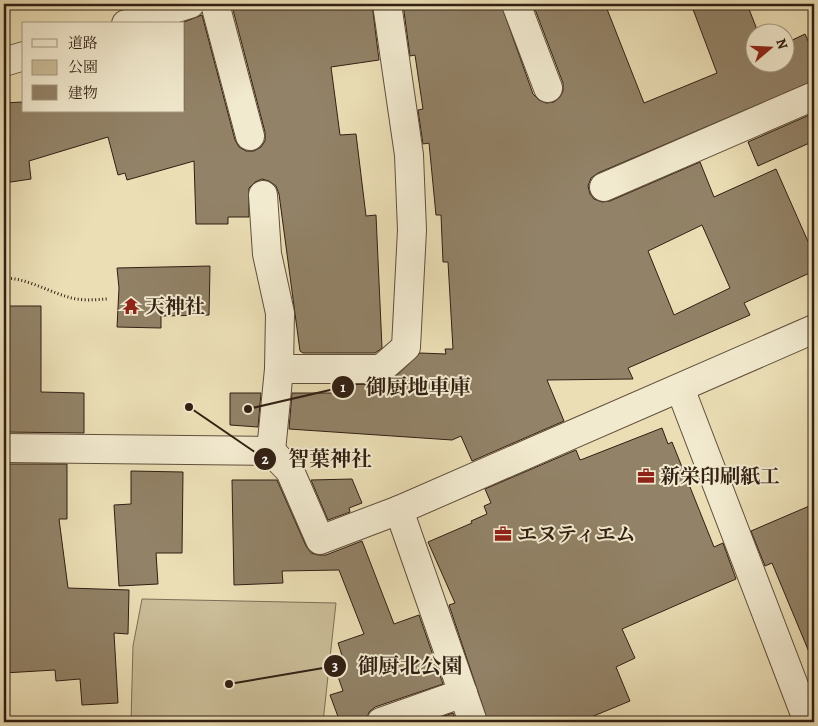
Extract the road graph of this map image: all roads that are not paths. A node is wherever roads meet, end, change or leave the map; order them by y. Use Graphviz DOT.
graph roads {
  1 [pos="190,4"];
  2 [pos="215,4"];
  3 [pos="387,4"];
  4 [pos="516,4"];
  5 [pos="132,22"];
  6 [pos="22,57"];
  7 [pos="4,62"];
  8 [pos="548,88"];
  9 [pos="814,96"];
  10 [pos="250,136"];
  11 [pos="604,187"];
  12 [pos="263,195"];
  13 [pos="814,329"];
  14 [pos="280,369"];
  15 [pos="680,388"];
  16 [pos="4,448"];
  17 [pos="271,450"];
  18 [pos="399,510"];
  19 [pos="463,693"];
  20 [pos="382,722"];
  21 [pos="473,722"];
  22 [pos="808,722"];
  1 -- 5 [label="street"];
  2 -- 10 [label="street"];
  3 -- 14 [label="street"];
  4 -- 8 [label="street"];
  6 -- 7 [label="street"];
  9 -- 11 [label="street"];
  12 -- 14 [label="street"];
  13 -- 15 [label="street"];
  14 -- 17 [label="street"];
  15 -- 18 [label="street"];
  15 -- 22 [label="street"];
  16 -- 17 [label="street"];
  17 -- 18 [label="street"];
  18 -- 19 [label="street"];
  19 -- 20 [label="street"];
  19 -- 21 [label="street"];
}
